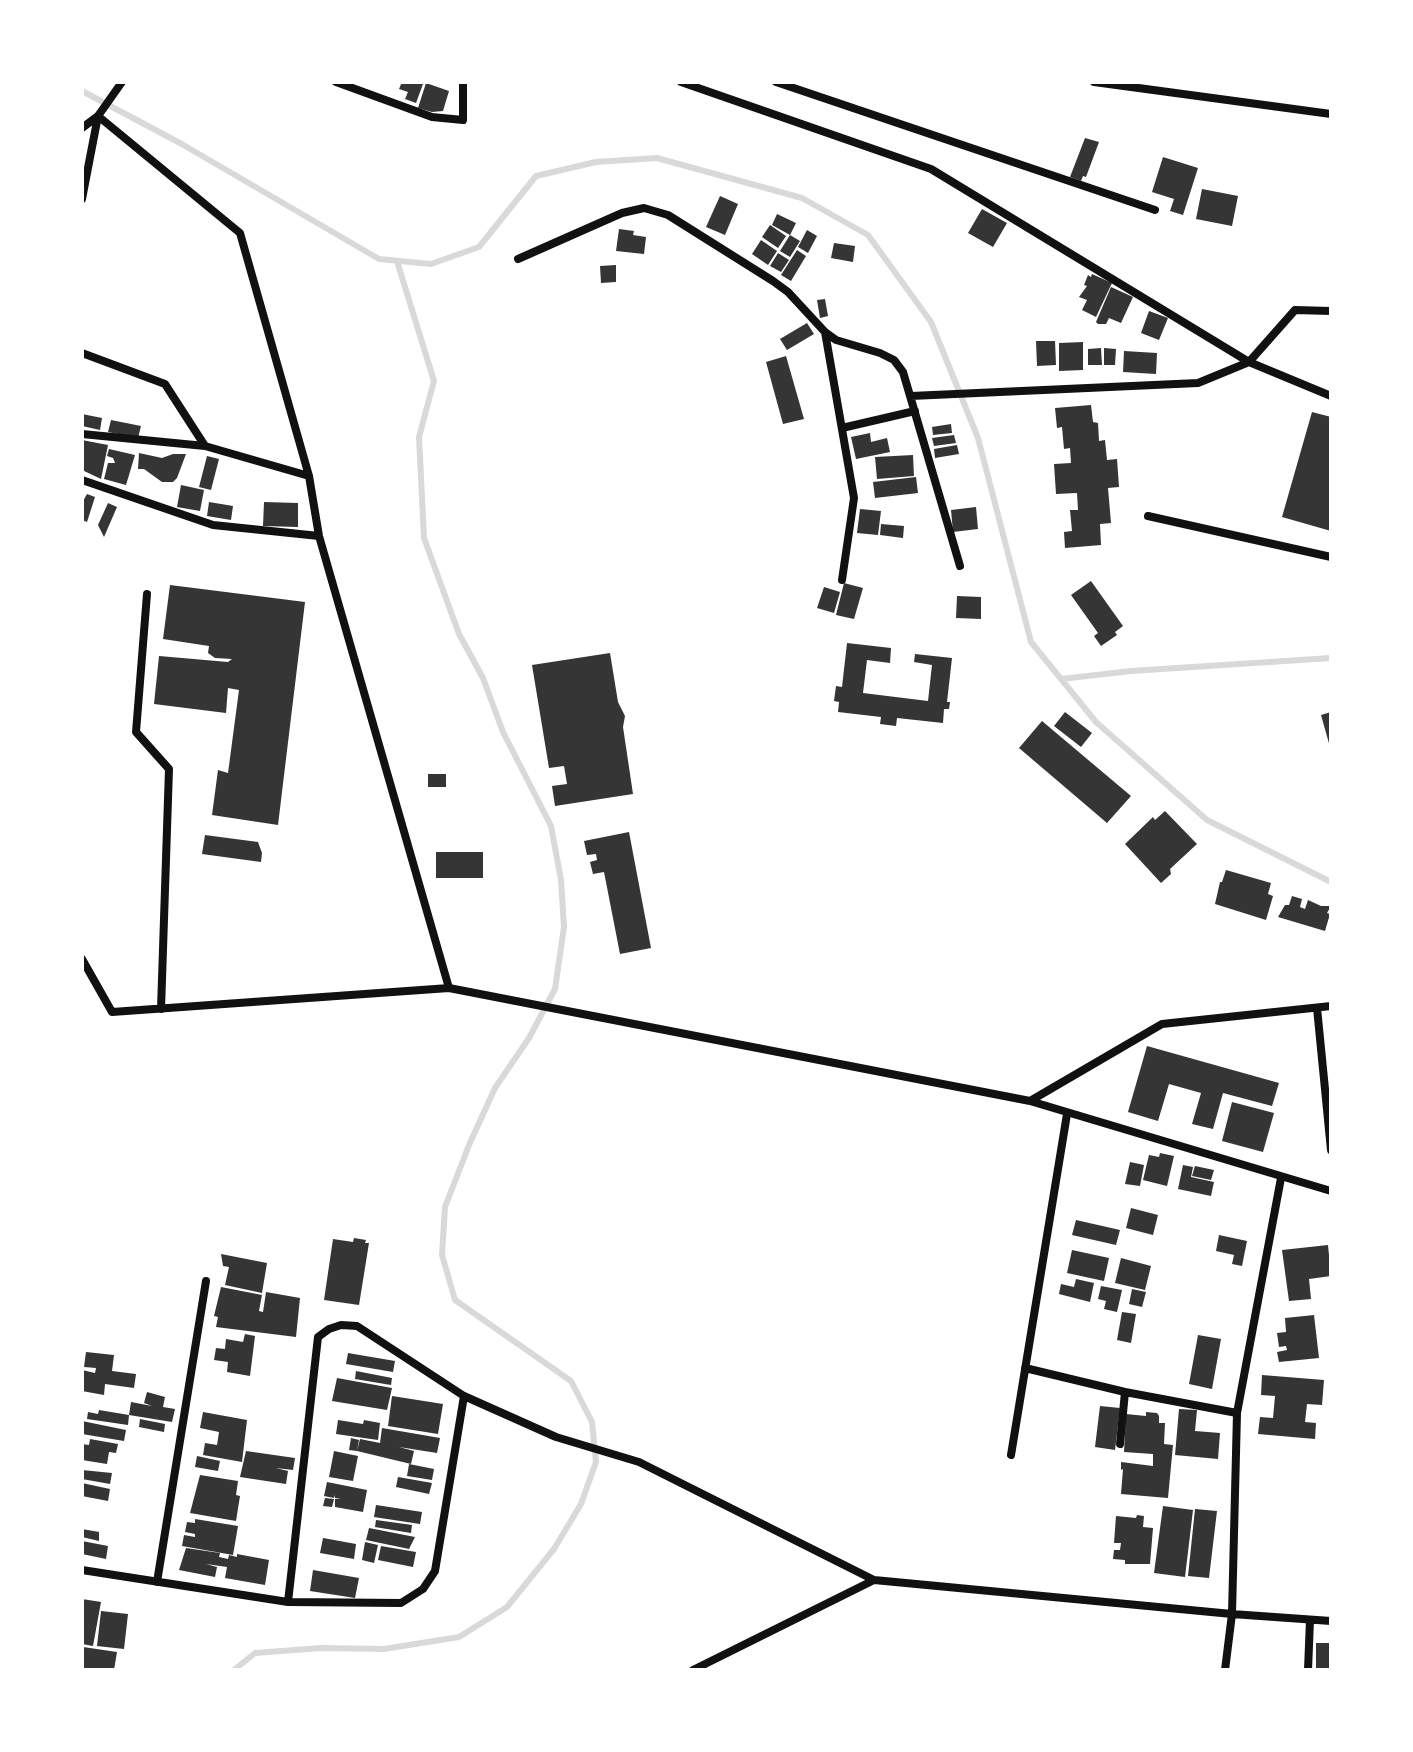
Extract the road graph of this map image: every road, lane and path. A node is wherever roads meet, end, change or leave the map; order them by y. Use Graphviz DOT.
graph roads {
  1 [pos="122,82"];
  2 [pos="336,82"];
  3 [pos="463,82"];
  4 [pos="681,82"];
  5 [pos="776,82"];
  6 [pos="1094,82"];
  7 [pos="100,112"];
  8 [pos="1331,114"];
  9 [pos="82,128"];
  10 [pos="82,199"];
  11 [pos="1155,210"];
  12 [pos="518,259"];
  13 [pos="1331,311"];
  14 [pos="825,332"];
  15 [pos="82,353"];
  16 [pos="1249,362"];
  17 [pos="911,396"];
  18 [pos="1331,396"];
  19 [pos="915,411"];
  20 [pos="842,428"];
  21 [pos="82,434"];
  22 [pos="205,446"];
  23 [pos="309,476"];
  24 [pos="82,480"];
  25 [pos="1148,516"];
  26 [pos="319,536"];
  27 [pos="1331,557"];
  28 [pos="960,566"];
  29 [pos="842,580"];
  30 [pos="147,594"];
  31 [pos="82,959"];
  32 [pos="449,988"];
  33 [pos="1331,1006"];
  34 [pos="1317,1008"];
  35 [pos="161,1009"];
  36 [pos="1030,1101"];
  37 [pos="1067,1114"];
  38 [pos="1331,1150"];
  39 [pos="1281,1178"];
  40 [pos="1331,1191"];
  41 [pos="206,1281"];
  42 [pos="1025,1368"];
  43 [pos="1125,1392"];
  44 [pos="464,1396"];
  45 [pos="1237,1413"];
  46 [pos="1120,1444"];
  47 [pos="1011,1455"];
  48 [pos="82,1570"];
  49 [pos="874,1580"];
  50 [pos="157,1582"];
  51 [pos="288,1602"];
  52 [pos="1232,1614"];
  53 [pos="1310,1620"];
  54 [pos="1331,1621"];
  55 [pos="693,1670"];
  56 [pos="1225,1670"];
  57 [pos="1308,1670"];
  1 -- 7 [label="street"];
  2 -- 3 [label="street"];
  4 -- 16 [label="street"];
  5 -- 11 [label="street"];
  6 -- 8 [label="street"];
  7 -- 9 [label="street"];
  7 -- 10 [label="street"];
  7 -- 23 [label="street"];
  12 -- 14 [label="street"];
  13 -- 16 [label="street"];
  14 -- 17 [label="street"];
  14 -- 20 [label="street"];
  15 -- 22 [label="street"];
  16 -- 17 [label="street"];
  16 -- 18 [label="street"];
  17 -- 19 [label="street"];
  19 -- 20 [label="street"];
  19 -- 28 [label="street"];
  20 -- 29 [label="street"];
  21 -- 22 [label="street"];
  22 -- 23 [label="street"];
  23 -- 26 [label="street"];
  24 -- 26 [label="street"];
  25 -- 27 [label="street"];
  26 -- 32 [label="street"];
  30 -- 35 [label="street"];
  31 -- 35 [label="street"];
  32 -- 35 [label="street"];
  32 -- 36 [label="street"];
  33 -- 34 [label="street"];
  34 -- 36 [label="street"];
  34 -- 38 [label="street"];
  36 -- 37 [label="street"];
  37 -- 39 [label="street"];
  37 -- 42 [label="street"];
  39 -- 40 [label="street"];
  39 -- 45 [label="street"];
  41 -- 50 [label="street"];
  42 -- 43 [label="street"];
  42 -- 47 [label="street"];
  43 -- 45 [label="street"];
  43 -- 46 [label="street"];
  44 -- 49 [label="street"];
  44 -- 51 [label="street"];
  44 -- 51 [label="street"];
  45 -- 52 [label="street"];
  48 -- 50 [label="street"];
  49 -- 52 [label="street"];
  49 -- 55 [label="street"];
  50 -- 51 [label="street"];
  52 -- 53 [label="street"];
  52 -- 56 [label="street"];
  53 -- 54 [label="street"];
  53 -- 57 [label="street"];
}
